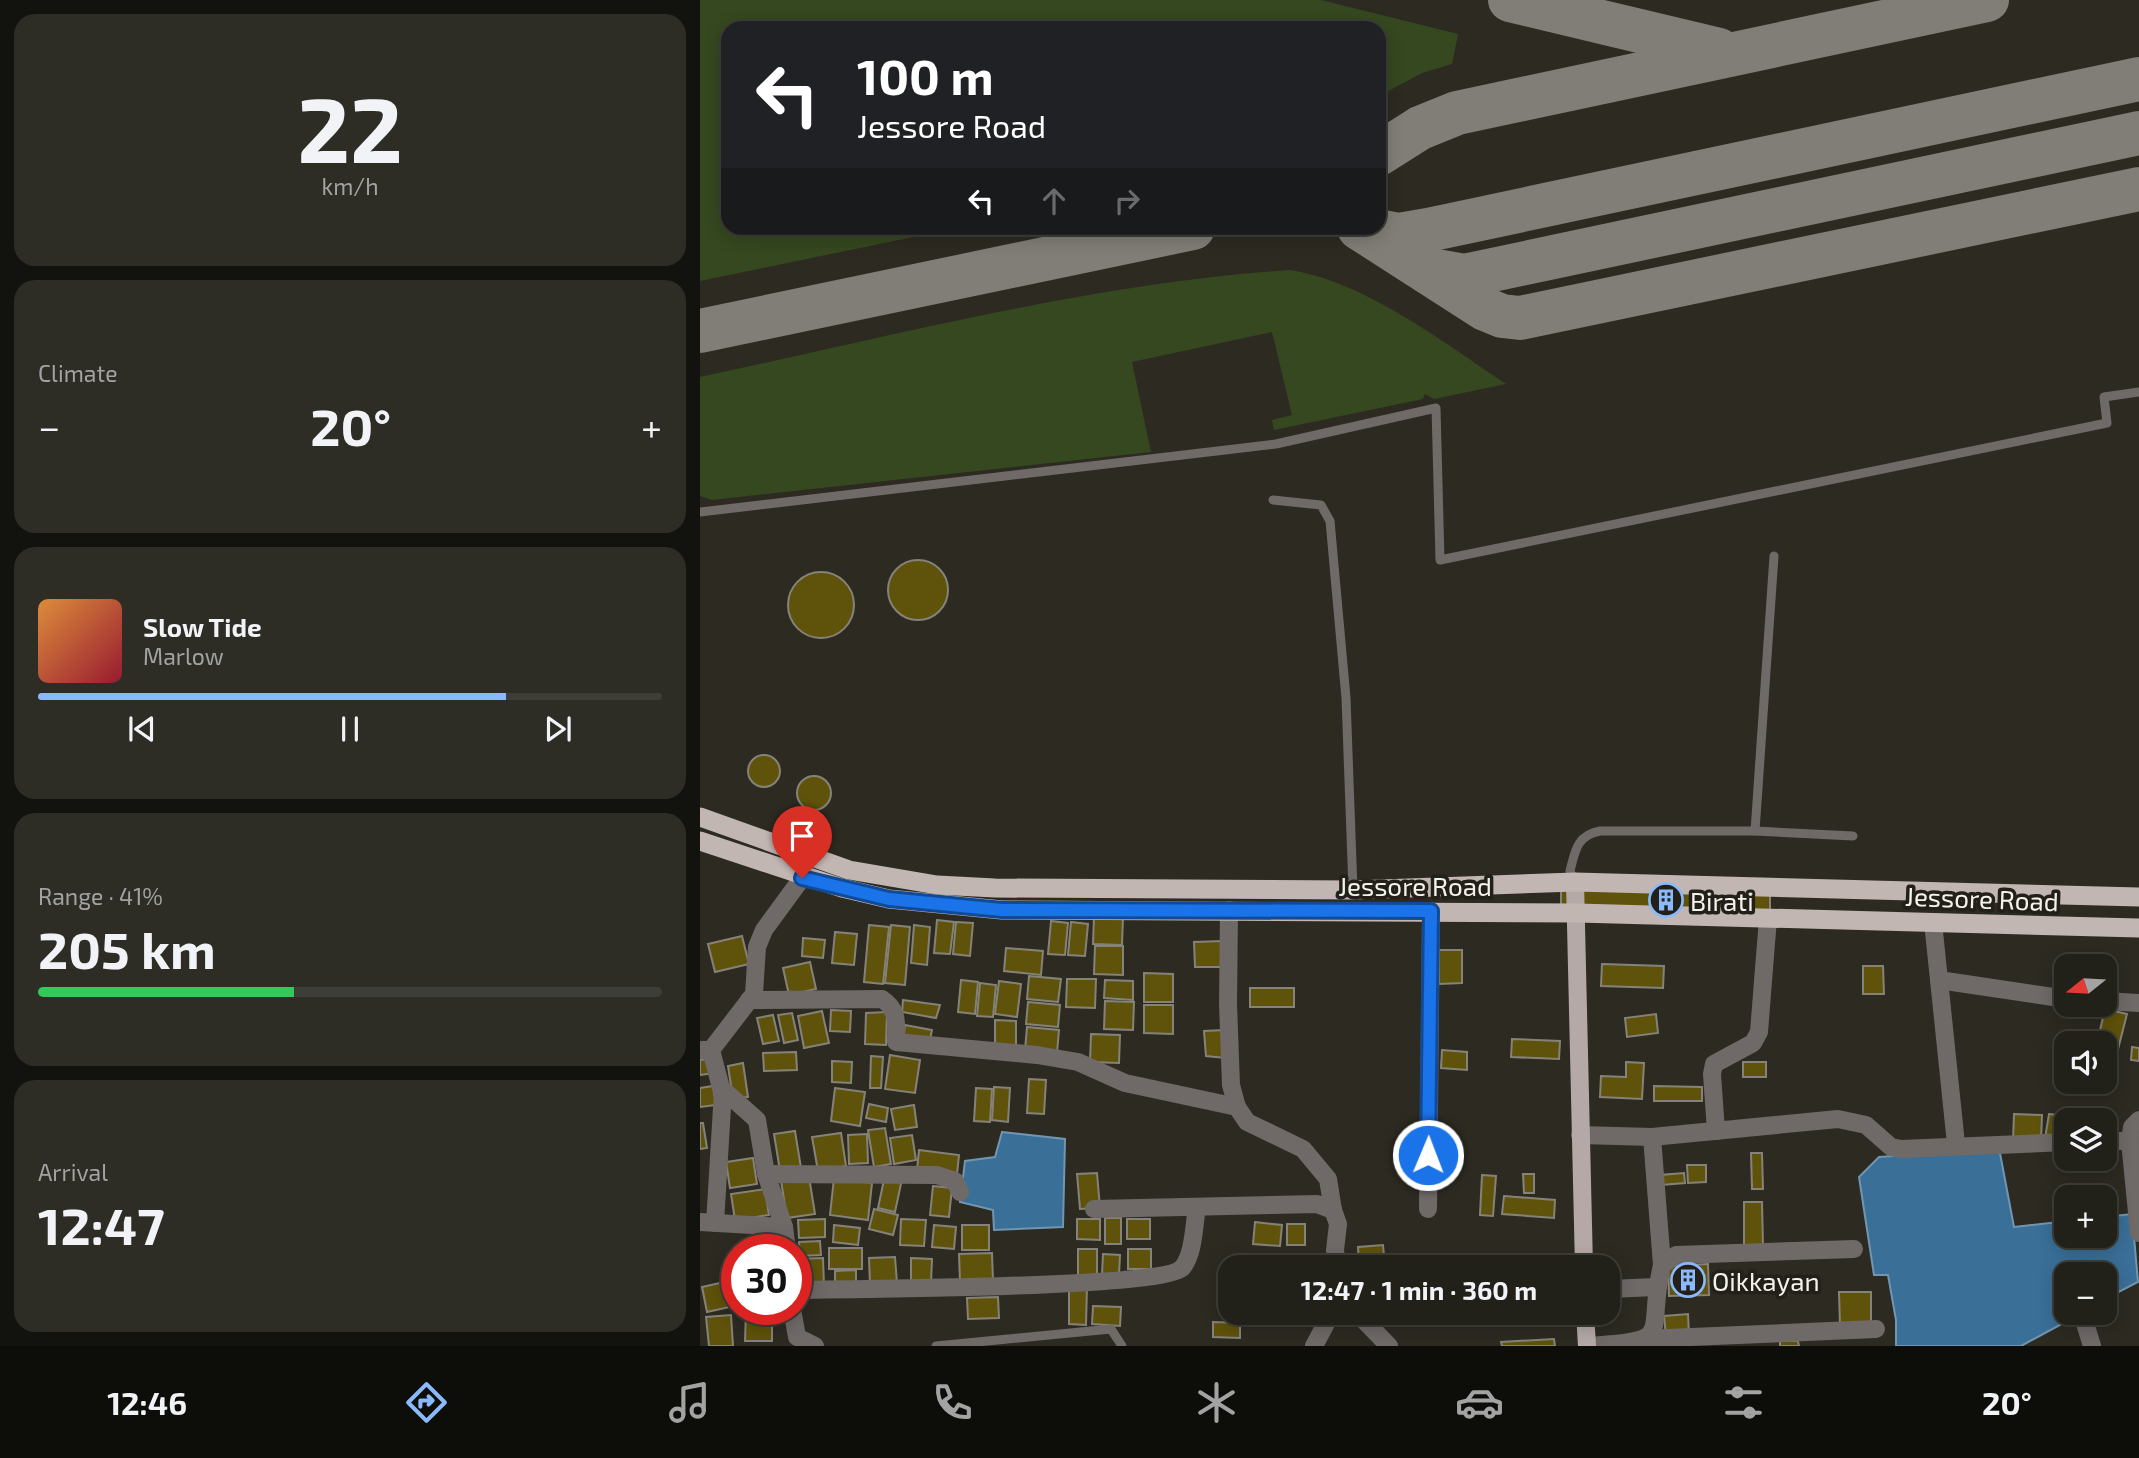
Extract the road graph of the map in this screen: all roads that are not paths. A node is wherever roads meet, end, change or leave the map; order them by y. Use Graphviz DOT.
graph roads {
  1 [pos="2139,392"];
  2 [pos="1273,499"];
  3 [pos="700,512"];
  4 [pos="1774,556"];
  5 [pos="700,817"];
  6 [pos="1755,831"];
  7 [pos="1853,836"];
  8 [pos="700,841"];
  9 [pos="802,878"];
  10 [pos="1575,882"];
  11 [pos="1353,890"];
  12 [pos="2139,897"];
  13 [pos="1230,910"];
  14 [pos="1431,911"];
  15 [pos="1577,913"];
  16 [pos="1768,918"];
  17 [pos="1933,922"];
  18 [pos="2139,928"];
  19 [pos="1939,980"];
  20 [pos="2054,997"];
  21 [pos="750,1000"];
  22 [pos="2118,1002"];
  23 [pos="2139,1003"];
  24 [pos="706,1050"];
  25 [pos="723,1091"];
  26 [pos="1237,1107"];
  27 [pos="2139,1120"];
  28 [pos="1716,1131"];
  29 [pos="1580,1135"];
  30 [pos="1652,1137"];
  31 [pos="2117,1141"];
  32 [pos="2130,1141"];
  33 [pos="2054,1142"];
  34 [pos="1956,1144"];
  35 [pos="766,1174"];
  36 [pos="960,1192"];
  37 [pos="1197,1207"];
  38 [pos="1094,1209"];
  39 [pos="1428,1209"];
  40 [pos="1333,1210"];
  41 [pos="707,1222"];
  42 [pos="784,1227"];
  43 [pos="2139,1233"];
  44 [pos="785,1234"];
  45 [pos="1854,1249"];
  46 [pos="1336,1255"];
  47 [pos="1584,1255"];
  48 [pos="1662,1265"];
  49 [pos="1657,1287"];
  50 [pos="1620,1289"];
  51 [pos="812,1290"];
  52 [pos="795,1325"];
  53 [pos="1325,1325"];
  54 [pos="1368,1325"];
  55 [pos="1586,1325"];
  56 [pos="2086,1325"];
  57 [pos="1876,1329"];
  58 [pos="1065,1333"];
  59 [pos="1644,1339"];
  60 [pos="1769,1340"];
  61 [pos="971,1344"];
  62 [pos="1386,1345"];
  63 [pos="815,1346"];
  64 [pos="936,1346"];
  65 [pos="1065,1346"];
  66 [pos="1122,1346"];
  67 [pos="1314,1346"];
  68 [pos="1587,1346"];
  69 [pos="2092,1346"];
  1 -- 3 [label="lane"];
  2 -- 11 [label="lane"];
  4 -- 6 [label="lane"];
  5 -- 11 [label="highway"];
  6 -- 7 [label="lane"];
  6 -- 10 [label="lane"];
  8 -- 9 [label="highway, Jessore Road"];
  9 -- 13 [label="highway, Jessore Road"];
  9 -- 21 [label="street"];
  10 -- 11 [label="highway"];
  10 -- 12 [label="highway"];
  10 -- 15 [label="main road"];
  13 -- 14 [label="highway, Jessore Road"];
  13 -- 26 [label="street"];
  14 -- 15 [label="highway, Jessore Road"];
  14 -- 39 [label="street"];
  15 -- 16 [label="highway, Jessore Road"];
  15 -- 29 [label="main road"];
  16 -- 17 [label="highway, Jessore Road"];
  16 -- 28 [label="street"];
  17 -- 18 [label="highway, Jessore Road"];
  17 -- 19 [label="street"];
  19 -- 20 [label="street"];
  19 -- 34 [label="street"];
  21 -- 24 [label="street"];
  21 -- 26 [label="street"];
  22 -- 23 [label="street"];
  24 -- 25 [label="street"];
  25 -- 35 [label="street"];
  25 -- 41 [label="street"];
  26 -- 40 [label="street"];
  27 -- 32 [label="street"];
  28 -- 30 [label="street"];
  28 -- 34 [label="street"];
  29 -- 30 [label="street"];
  29 -- 47 [label="main road"];
  30 -- 48 [label="street"];
  31 -- 32 [label="street"];
  32 -- 43 [label="street"];
  33 -- 34 [label="street"];
  35 -- 36 [label="street"];
  35 -- 42 [label="street"];
  37 -- 38 [label="street"];
  37 -- 40 [label="street"];
  37 -- 51 [label="street"];
  40 -- 46 [label="street"];
  41 -- 42 [label="street"];
  42 -- 44 [label="street"];
  45 -- 48 [label="street"];
  48 -- 49 [label="street"];
  49 -- 50 [label="street"];
  49 -- 59 [label="street"];
  52 -- 63 [label="street"];
  53 -- 67 [label="street"];
  54 -- 62 [label="street"];
  55 -- 68 [label="main road"];
  56 -- 69 [label="street"];
  57 -- 60 [label="street"];
  58 -- 61 [label="lane"];
  58 -- 65 [label="lane"];
  58 -- 66 [label="lane"];
  59 -- 60 [label="street"];
  59 -- 68 [label="street"];
  61 -- 64 [label="lane"];
}
